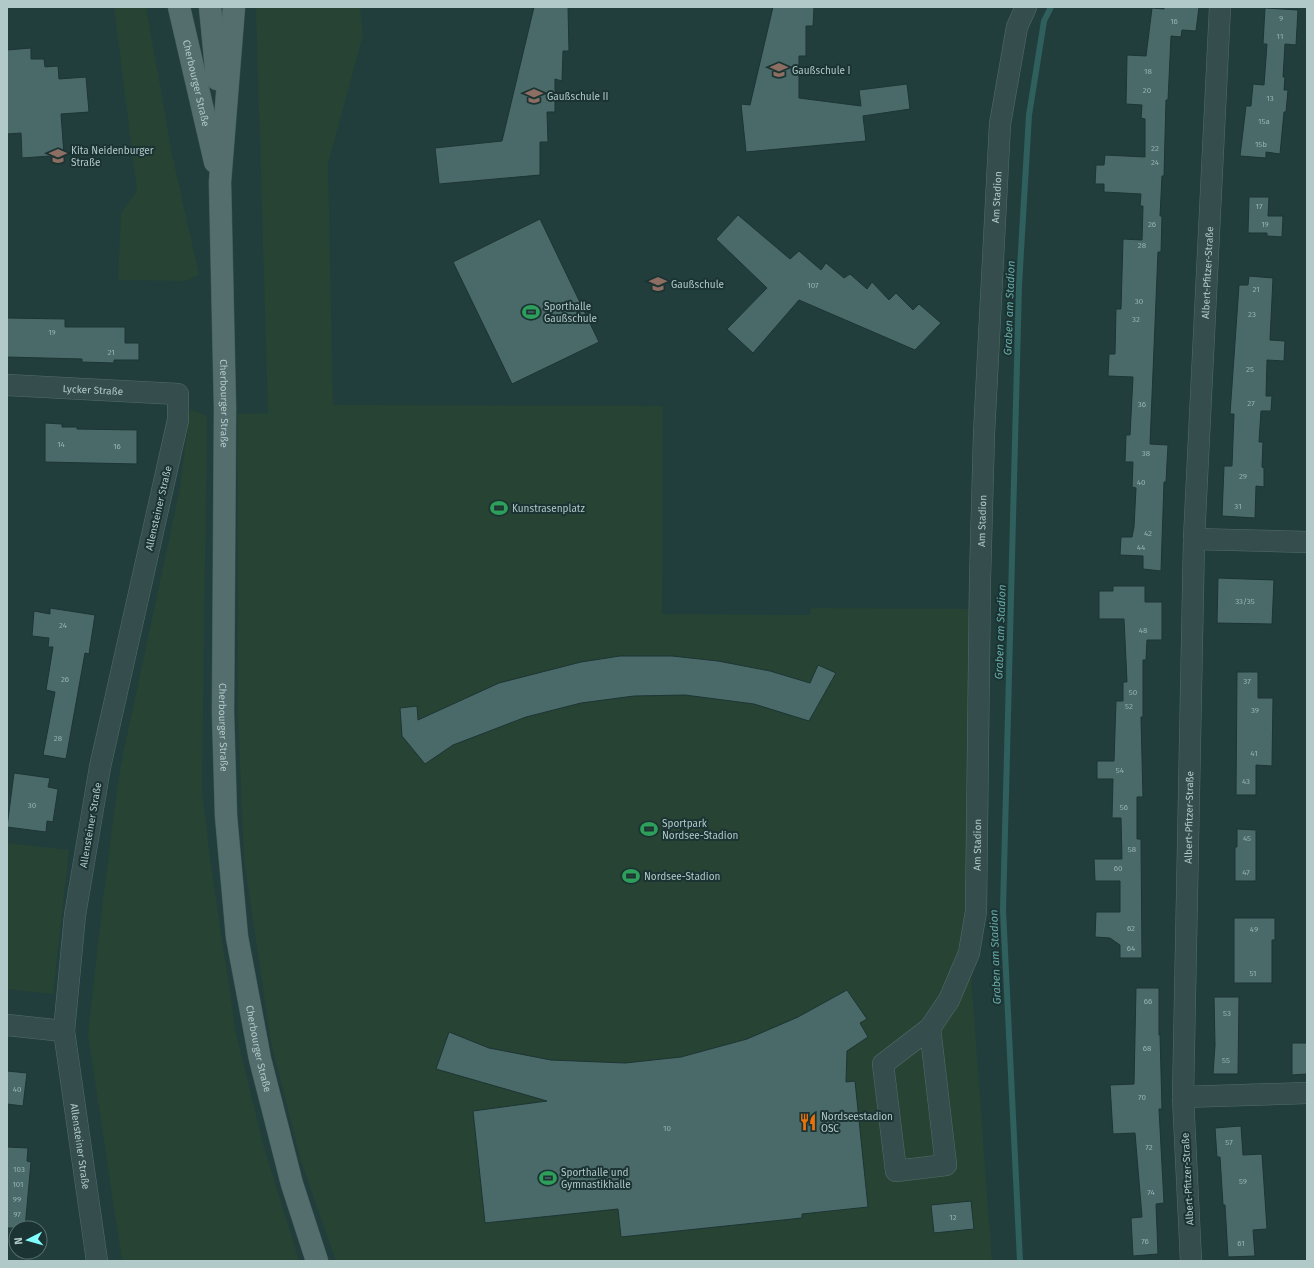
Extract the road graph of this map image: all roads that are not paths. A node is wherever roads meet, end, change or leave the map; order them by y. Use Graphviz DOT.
graph roads {
  1 [pos="179,7"];
  2 [pos="210,7"];
  3 [pos="234,7"];
  4 [pos="1026,7"];
  5 [pos="1220,7"];
  6 [pos="220,182"];
  7 [pos="7,385"];
  8 [pos="178,394"];
  9 [pos="1194,539"];
  10 [pos="1307,542"];
  11 [pos="7,1025"];
  12 [pos="930,1028"];
  13 [pos="64,1030"];
  14 [pos="1307,1093"];
  15 [pos="1183,1097"];
  16 [pos="97,1261"];
  17 [pos="317,1261"];
  18 [pos="1190,1261"];
  1 -- 6 [label="main road, Cherbourger Straße"];
  2 -- 6 [label="main road"];
  3 -- 6 [label="main road, Cherbourger Straße"];
  4 -- 12 [label="street, Am Stadion"];
  5 -- 9 [label="street, Albert-Pfitzer-Straße"];
  6 -- 17 [label="main road, Cherbourger Straße"];
  7 -- 8 [label="street, Lycker Straße"];
  8 -- 13 [label="street, Allensteiner Straße"];
  9 -- 10 [label="street"];
  9 -- 15 [label="street, Albert-Pfitzer-Straße"];
  11 -- 13 [label="street"];
  12 -- 12 [label="street, Am Stadion"];
  13 -- 16 [label="street, Allensteiner Straße"];
  14 -- 15 [label="street"];
  15 -- 18 [label="street, Albert-Pfitzer-Straße"];
}
